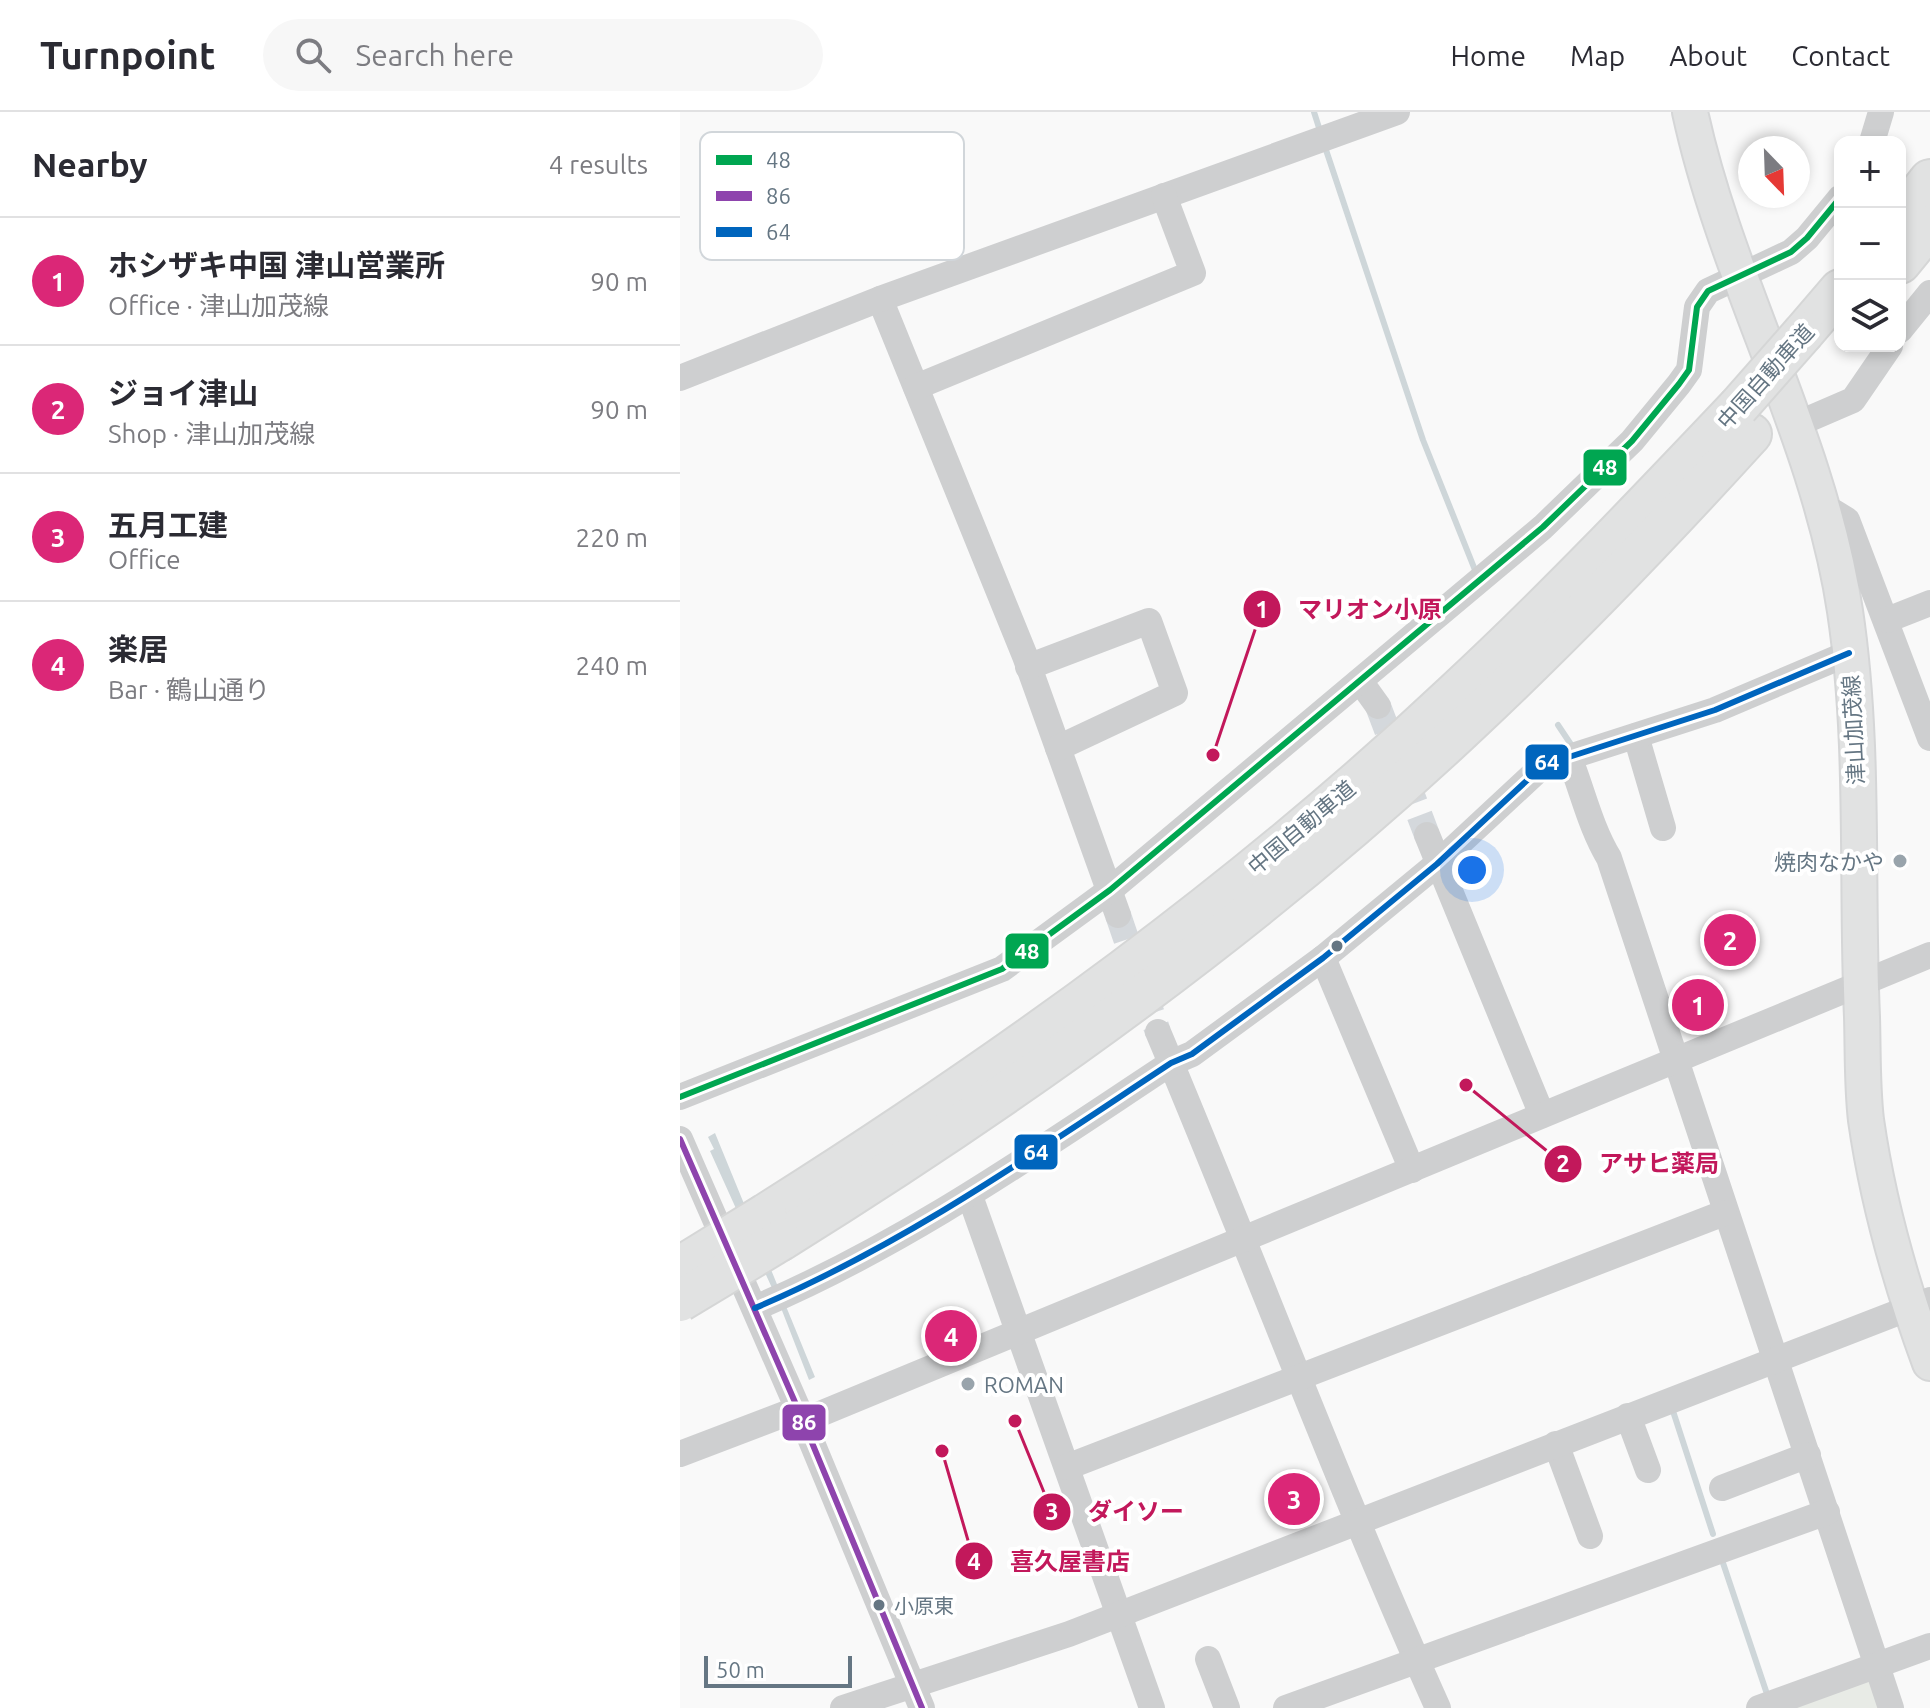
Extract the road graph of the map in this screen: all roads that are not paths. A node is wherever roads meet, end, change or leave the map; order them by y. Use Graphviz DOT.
graph roads {
  1 [pos="1397,112"];
  2 [pos="1690,112"];
  3 [pos="1881,112"];
  4 [pos="1874,136"];
  5 [pos="1930,180"];
  6 [pos="1164,196"];
  7 [pos="1834,205"];
  8 [pos="1906,210"];
  9 [pos="1930,226"];
  10 [pos="1906,256"];
  11 [pos="1739,274"];
  12 [pos="1930,293"];
  13 [pos="880,299"];
  14 [pos="1834,306"];
  15 [pos="1906,323"];
  16 [pos="1820,342"];
  17 [pos="1886,352"];
  18 [pos="680,378"];
  19 [pos="916,387"];
  20 [pos="1795,425"];
  21 [pos="1823,510"];
  22 [pos="1930,603"];
  23 [pos="1887,620"];
  24 [pos="1849,653"];
  25 [pos="1028,667"];
  26 [pos="1360,681"];
  27 [pos="1378,706"];
  28 [pos="1636,736"];
  29 [pos="1930,738"];
  30 [pos="1058,748"];
  31 [pos="1569,757"];
  32 [pos="1663,828"];
  33 [pos="1427,835"];
  34 [pos="1437,864"];
  35 [pos="1110,890"];
  36 [pos="1118,915"];
  37 [pos="1930,955"];
  38 [pos="1323,958"];
  39 [pos="1860,982"];
  40 [pos="1158,1032"];
  41 [pos="1674,1062"];
  42 [pos="1171,1063"];
  43 [pos="680,1097"];
  44 [pos="1542,1115"];
  45 [pos="680,1139"];
  46 [pos="1412,1170"];
  47 [pos="970,1196"];
  48 [pos="1724,1213"];
  49 [pos="774,1227"];
  50 [pos="1245,1239"];
  51 [pos="680,1267"];
  52 [pos="680,1301"];
  53 [pos="1920,1304"];
  54 [pos="755,1308"];
  55 [pos="1017,1332"];
  56 [pos="1775,1359"];
  57 [pos="1930,1363"];
  58 [pos="1300,1377"];
  59 [pos="801,1415"];
  60 [pos="1628,1416"];
  61 [pos="1556,1444"];
  62 [pos="680,1454"];
  63 [pos="1808,1455"];
  64 [pos="1067,1467"];
  65 [pos="1648,1470"];
  66 [pos="1722,1488"];
  67 [pos="1827,1512"];
  68 [pos="1356,1521"];
  69 [pos="1590,1536"];
  70 [pos="1119,1615"];
  71 [pos="1930,1646"];
  72 [pos="1208,1659"];
  73 [pos="1417,1661"];
  74 [pos="1878,1664"];
  75 [pos="918,1697"];
  76 [pos="843,1708"];
  77 [pos="1152,1708"];
  78 [pos="1227,1708"];
  79 [pos="1286,1708"];
  80 [pos="1438,1708"];
  81 [pos="1759,1708"];
  82 [pos="1891,1708"];
  1 -- 6 [label="street"];
  2 -- 11 [label="main road, 津山加茂線"];
  3 -- 4 [label="street"];
  5 -- 8 [label="highway"];
  6 -- 13 [label="street"];
  6 -- 19 [label="street"];
  7 -- 11 [label="street"];
  9 -- 10 [label="highway"];
  11 -- 20 [label="main road, 津山加茂線"];
  11 -- 26 [label="street"];
  12 -- 15 [label="street"];
  13 -- 18 [label="street"];
  13 -- 19 [label="street"];
  14 -- 16 [label="highway, 中国自動車道"];
  16 -- 49 [label="highway, 中国自動車道"];
  17 -- 20 [label="street"];
  19 -- 25 [label="street"];
  20 -- 21 [label="main road, 津山加茂線"];
  21 -- 23 [label="street"];
  21 -- 24 [label="main road, 津山加茂線"];
  22 -- 23 [label="street"];
  23 -- 29 [label="street"];
  24 -- 28 [label="street"];
  24 -- 39 [label="main road, 津山加茂線"];
  25 -- 30 [label="street"];
  25 -- 30 [label="street"];
  26 -- 27 [label="street"];
  26 -- 35 [label="street"];
  28 -- 31 [label="street"];
  28 -- 32 [label="street"];
  30 -- 35 [label="street"];
  31 -- 34 [label="street"];
  31 -- 41 [label="street"];
  33 -- 34 [label="street"];
  34 -- 38 [label="street"];
  34 -- 44 [label="street"];
  35 -- 36 [label="street"];
  35 -- 43 [label="street"];
  37 -- 39 [label="street"];
  38 -- 42 [label="street"];
  38 -- 46 [label="street"];
  39 -- 41 [label="street"];
  39 -- 53 [label="main road, 津山加茂線"];
  40 -- 42 [label="street"];
  41 -- 44 [label="street"];
  41 -- 48 [label="street"];
  42 -- 47 [label="street"];
  42 -- 50 [label="street"];
  44 -- 46 [label="street"];
  45 -- 54 [label="street"];
  46 -- 50 [label="street"];
  47 -- 54 [label="street"];
  47 -- 55 [label="street"];
  48 -- 56 [label="street"];
  48 -- 58 [label="street"];
  49 -- 51 [label="highway, 中国自動車道, bridge"];
  49 -- 52 [label="highway, 中国自動車道, bridge"];
  50 -- 55 [label="street"];
  50 -- 58 [label="street"];
  53 -- 56 [label="street"];
  53 -- 57 [label="main road, 津山加茂線"];
  54 -- 59 [label="street"];
  55 -- 59 [label="street"];
  55 -- 64 [label="street"];
  56 -- 60 [label="street"];
  56 -- 63 [label="street"];
  58 -- 64 [label="street"];
  58 -- 68 [label="street"];
  59 -- 62 [label="street"];
  59 -- 75 [label="street"];
  60 -- 61 [label="street"];
  60 -- 65 [label="street"];
  61 -- 68 [label="street"];
  61 -- 69 [label="street"];
  63 -- 66 [label="street"];
  63 -- 67 [label="street"];
  64 -- 70 [label="street"];
  67 -- 73 [label="street"];
  67 -- 74 [label="street"];
  68 -- 70 [label="street"];
  68 -- 73 [label="street"];
  70 -- 75 [label="street"];
  70 -- 77 [label="street"];
  71 -- 74 [label="street"];
  72 -- 78 [label="street"];
  73 -- 79 [label="street"];
  73 -- 80 [label="street"];
  74 -- 81 [label="street"];
  74 -- 82 [label="street"];
  75 -- 76 [label="street"];
}
